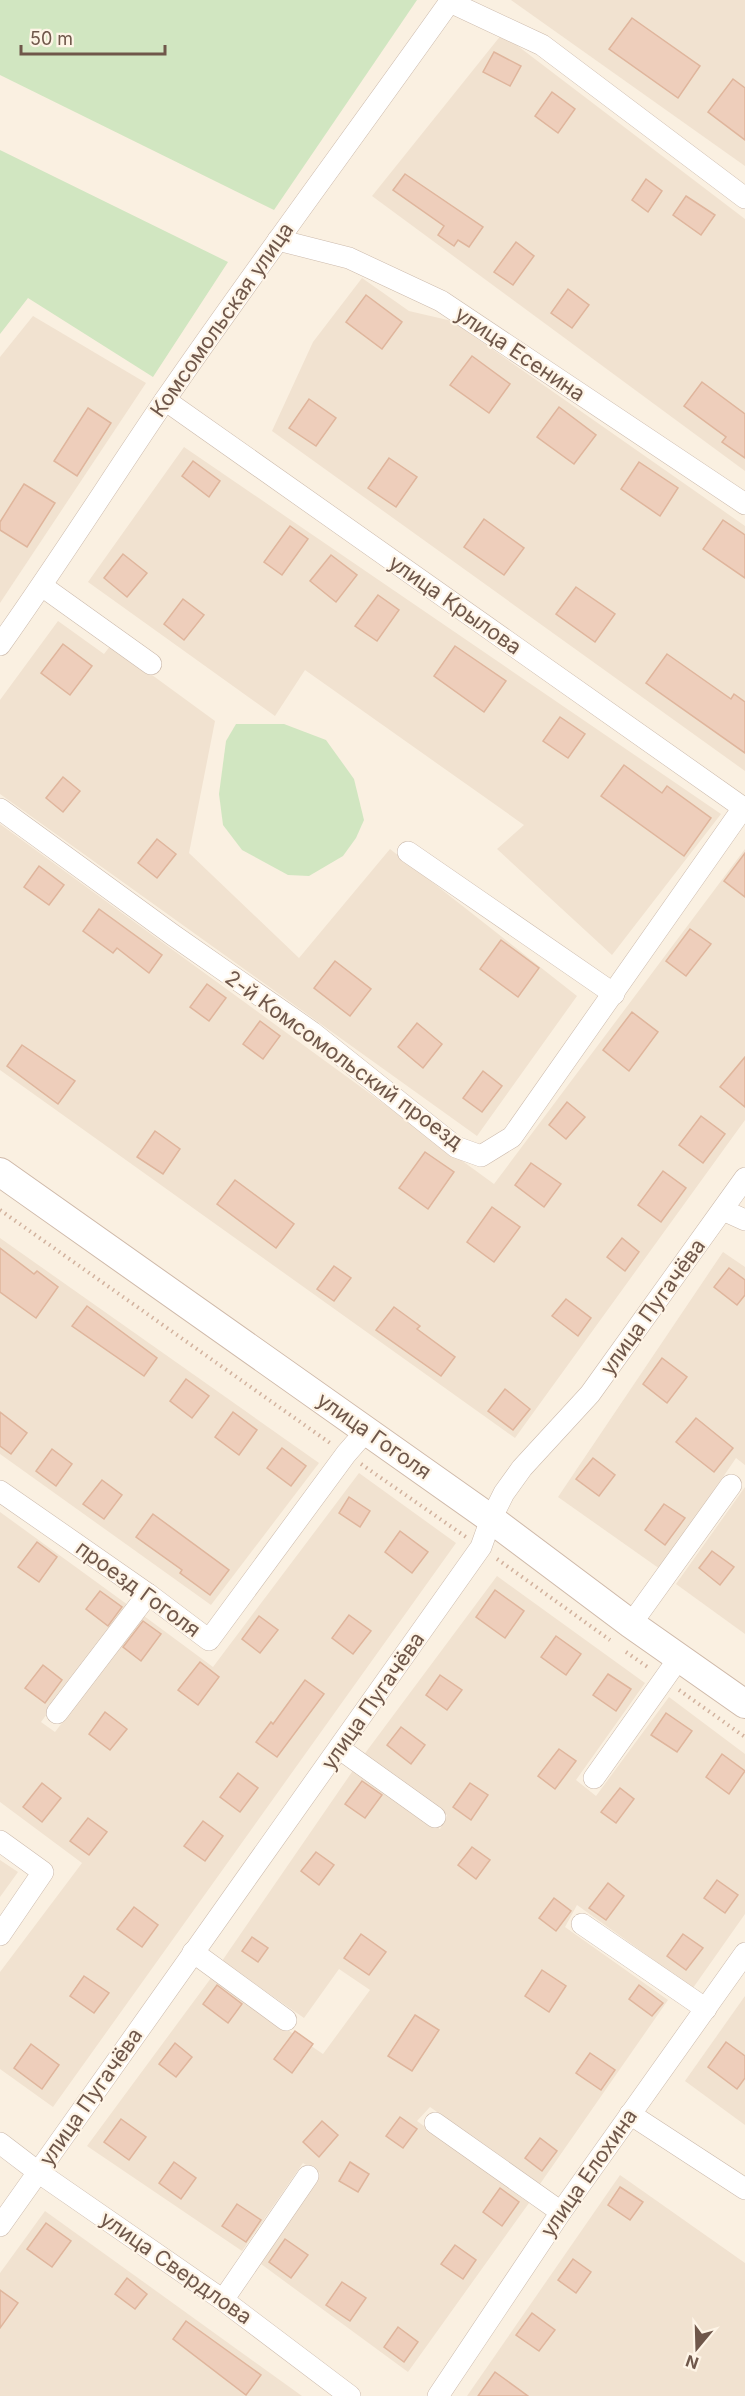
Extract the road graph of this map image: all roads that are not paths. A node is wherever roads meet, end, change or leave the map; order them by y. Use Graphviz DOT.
graph roads {
  1 [pos="450,1"];
  2 [pos="745,198"];
  3 [pos="278,240"];
  4 [pos="165,400"];
  5 [pos="745,504"];
  6 [pos="42,586"];
  7 [pos="0,645"];
  8 [pos="151,664"];
  9 [pos="0,809"];
  10 [pos="744,809"];
  11 [pos="408,852"];
  12 [pos="614,994"];
  13 [pos="0,1172"];
  14 [pos="745,1178"];
  15 [pos="723,1210"];
  16 [pos="745,1221"];
  17 [pos="366,1431"];
  18 [pos="731,1485"];
  19 [pos="0,1491"];
  20 [pos="491,1519"];
  21 [pos="148,1594"];
  22 [pos="623,1634"];
  23 [pos="671,1668"];
  24 [pos="745,1704"];
  25 [pos="57,1713"];
  26 [pos="340,1749"];
  27 [pos="594,1778"];
  28 [pos="435,1817"];
  29 [pos="0,1841"];
  30 [pos="582,1924"];
  31 [pos="0,1935"];
  32 [pos="193,1952"];
  33 [pos="745,1953"];
  34 [pos="706,2009"];
  35 [pos="286,2020"];
  36 [pos="630,2114"];
  37 [pos="435,2123"];
  38 [pos="0,2143"];
  39 [pos="38,2172"];
  40 [pos="308,2176"];
  41 [pos="745,2189"];
  42 [pos="561,2212"];
  43 [pos="0,2226"];
  44 [pos="223,2300"];
  45 [pos="350,2396"];
  46 [pos="438,2396"];
  1 -- 2 [label="street"];
  1 -- 3 [label="street, Комсомольская улица"];
  3 -- 4 [label="street, Комсомольская улица"];
  3 -- 5 [label="street, улица Есенина"];
  4 -- 6 [label="street, Комсомольская улица"];
  4 -- 10 [label="street, улица Крылова"];
  6 -- 7 [label="street, Комсомольская улица"];
  6 -- 8 [label="street"];
  9 -- 12 [label="street, 2-й Комсомольский проезд"];
  10 -- 12 [label="street, 2-й Комсомольский проезд"];
  11 -- 12 [label="street"];
  13 -- 17 [label="street, улица Гоголя"];
  14 -- 15 [label="street, улица Пугачёва"];
  15 -- 16 [label="street"];
  15 -- 20 [label="street, улица Пугачёва"];
  17 -- 20 [label="street, улица Гоголя"];
  17 -- 21 [label="street, проезд Гоголя"];
  18 -- 22 [label="street"];
  19 -- 21 [label="street, проезд Гоголя"];
  20 -- 22 [label="street, улица Гоголя"];
  20 -- 26 [label="street, улица Пугачёва"];
  21 -- 25 [label="street"];
  22 -- 23 [label="street, улица Гоголя"];
  23 -- 24 [label="street, улица Гоголя"];
  23 -- 27 [label="street"];
  26 -- 28 [label="street"];
  26 -- 32 [label="street, улица Пугачёва"];
  29 -- 31 [label="street"];
  30 -- 34 [label="street"];
  32 -- 35 [label="street"];
  32 -- 39 [label="street, улица Пугачёва"];
  33 -- 34 [label="street, улица Елохина"];
  34 -- 36 [label="street, улица Елохина"];
  36 -- 41 [label="street"];
  36 -- 42 [label="street, улица Елохина"];
  37 -- 42 [label="street"];
  38 -- 39 [label="street, улица Свердлова"];
  39 -- 43 [label="street, улица Пугачёва"];
  39 -- 44 [label="street, улица Свердлова"];
  40 -- 44 [label="street"];
  42 -- 46 [label="street, улица Елохина"];
  44 -- 45 [label="street, улица Свердлова"];
}
